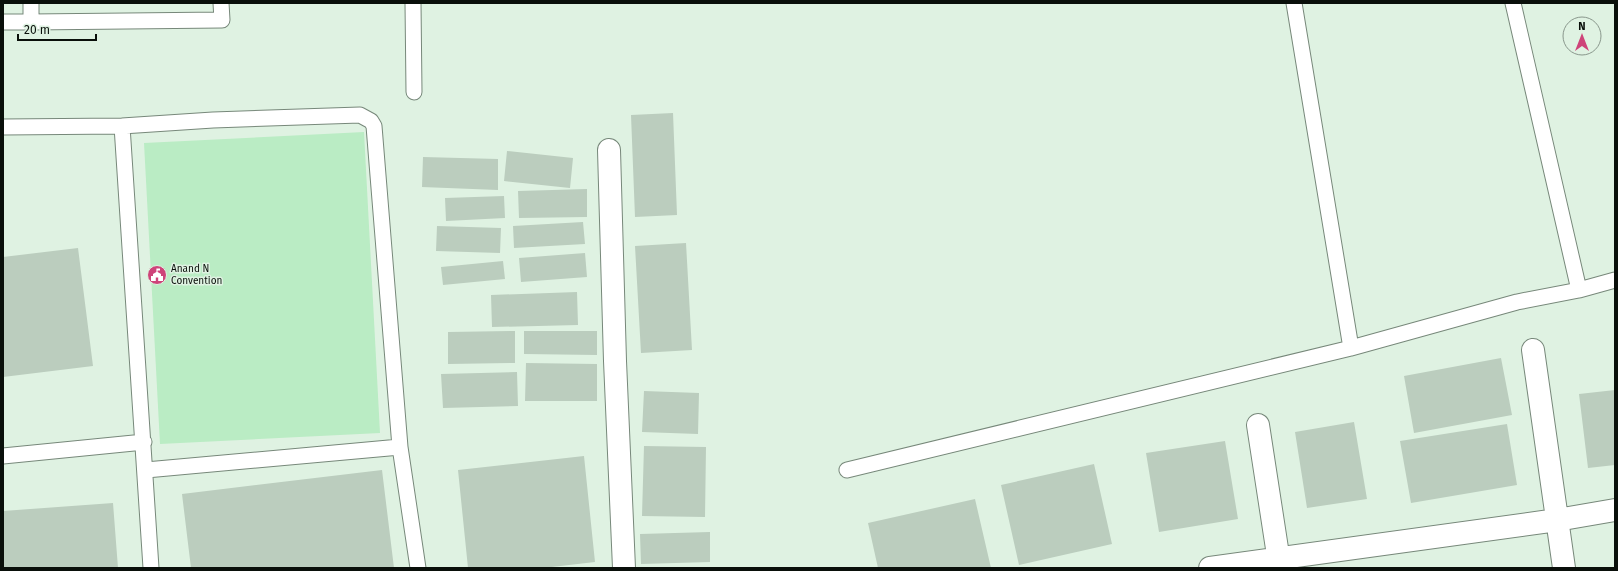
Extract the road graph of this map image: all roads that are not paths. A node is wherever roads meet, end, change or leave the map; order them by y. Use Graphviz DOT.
graph roads {
  1 [pos="31,3"];
  2 [pos="221,3"];
  3 [pos="413,3"];
  4 [pos="1294,3"];
  5 [pos="1513,3"];
  6 [pos="3,22"];
  7 [pos="31,22"];
  8 [pos="414,92"];
  9 [pos="122,126"];
  10 [pos="3,128"];
  11 [pos="608,150"];
  12 [pos="1615,280"];
  13 [pos="1578,290"];
  14 [pos="1351,348"];
  15 [pos="1533,350"];
  16 [pos="1258,425"];
  17 [pos="144,442"];
  18 [pos="400,447"];
  19 [pos="3,456"];
  20 [pos="146,470"];
  21 [pos="847,470"];
  22 [pos="1615,510"];
  23 [pos="1558,520"];
  24 [pos="1279,563"];
  25 [pos="151,568"];
  26 [pos="418,568"];
  27 [pos="624,568"];
  28 [pos="1210,568"];
  29 [pos="1564,568"];
  1 -- 7 [label="lane"];
  2 -- 7 [label="lane"];
  3 -- 8 [label="lane"];
  4 -- 14 [label="lane"];
  5 -- 13 [label="lane"];
  6 -- 7 [label="lane"];
  9 -- 10 [label="lane"];
  9 -- 17 [label="lane"];
  9 -- 18 [label="lane"];
  11 -- 27 [label="street"];
  12 -- 13 [label="lane"];
  13 -- 14 [label="lane"];
  14 -- 21 [label="lane"];
  15 -- 23 [label="street"];
  16 -- 24 [label="street"];
  17 -- 19 [label="lane"];
  17 -- 20 [label="lane"];
  18 -- 20 [label="lane"];
  18 -- 26 [label="lane"];
  20 -- 25 [label="lane"];
  22 -- 23 [label="street"];
  23 -- 24 [label="street"];
  23 -- 29 [label="street"];
  24 -- 28 [label="street"];
}
